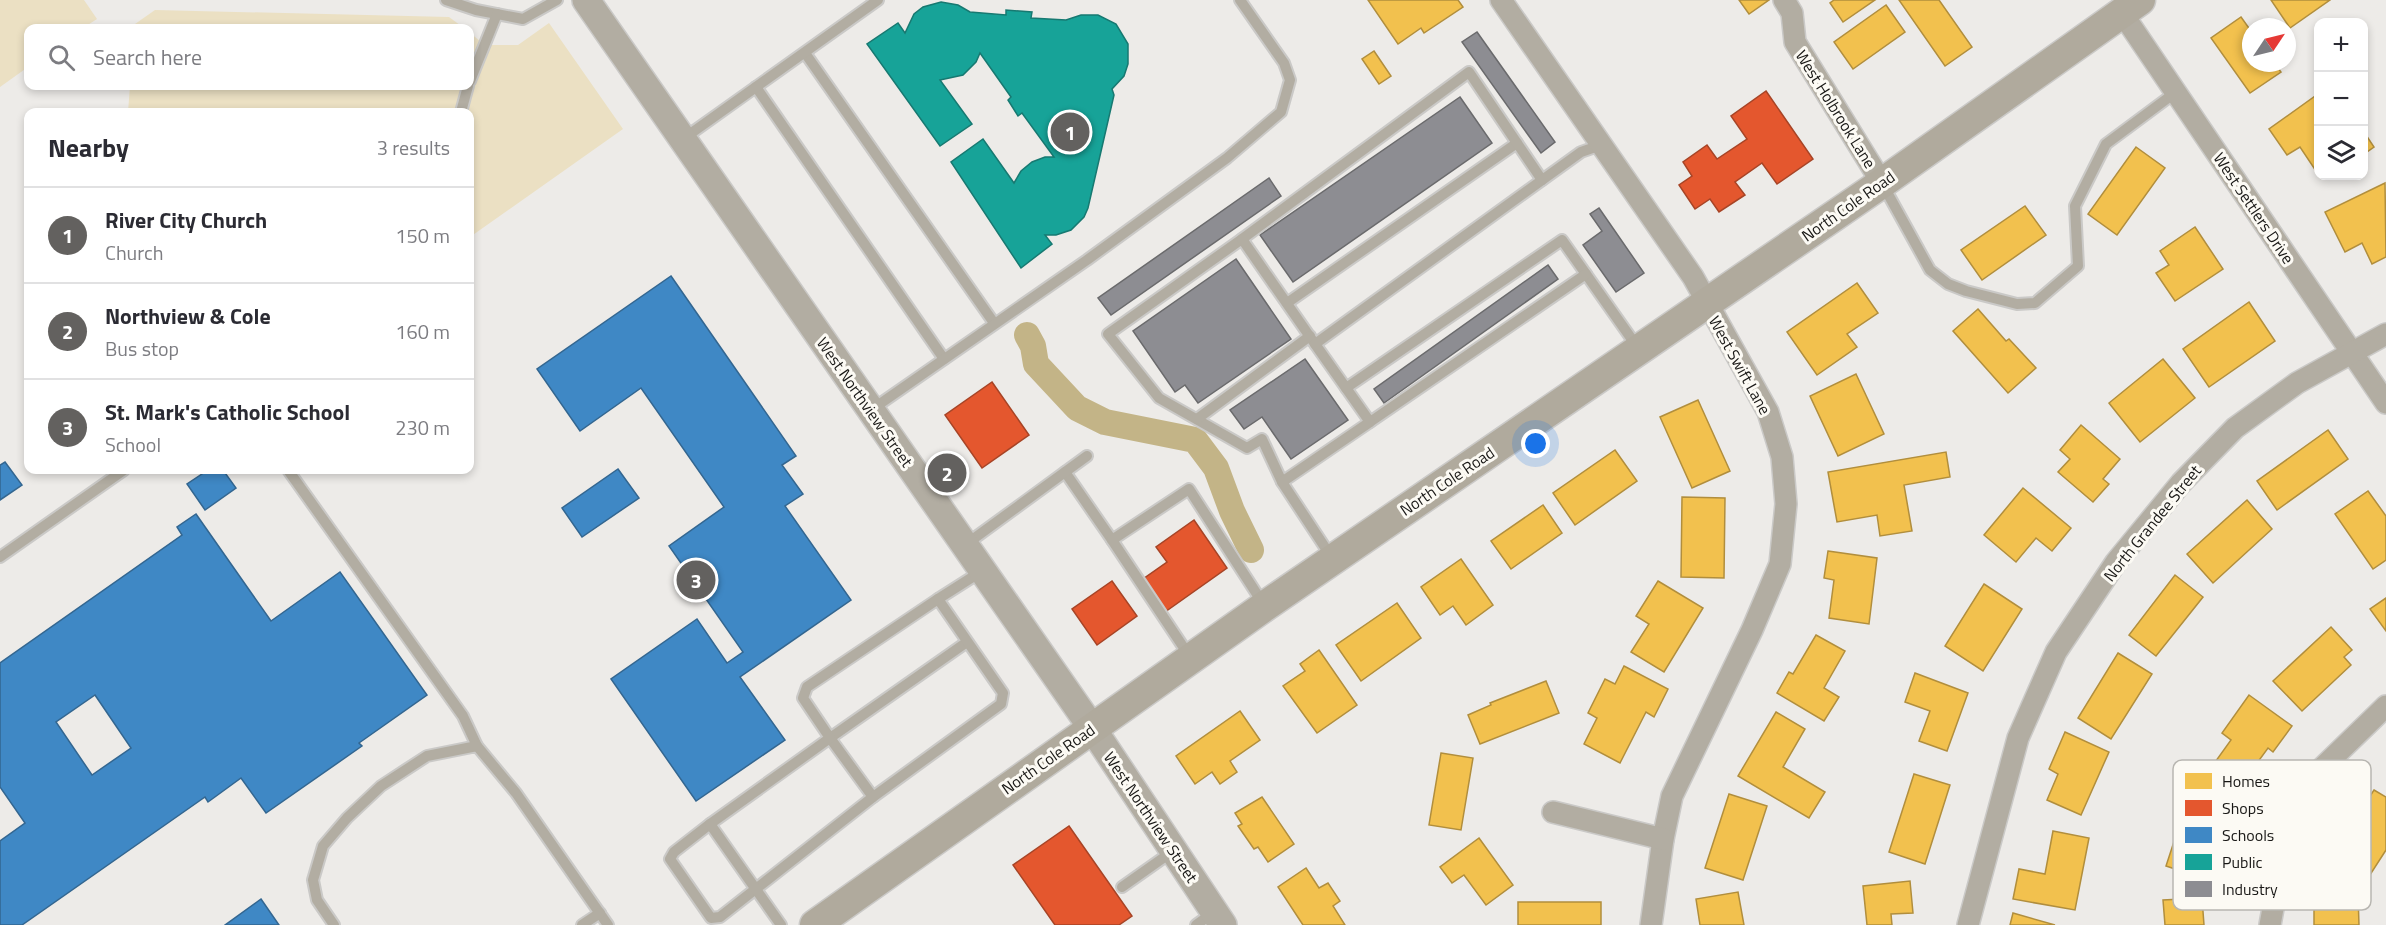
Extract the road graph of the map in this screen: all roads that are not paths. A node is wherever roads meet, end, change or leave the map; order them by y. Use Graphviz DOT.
graph roads {
  1 [pos="446,0"];
  2 [pos="470,0"];
  3 [pos="557,0"];
  4 [pos="586,0"];
  5 [pos="878,0"];
  6 [pos="1240,0"];
  7 [pos="1501,0"];
  8 [pos="1784,0"];
  9 [pos="2131,6"];
  10 [pos="476,10"];
  11 [pos="497,14"];
  12 [pos="805,53"];
  13 [pos="474,71"];
  14 [pos="756,87"];
  15 [pos="467,90"];
  16 [pos="2176,92"];
  17 [pos="462,108"];
  18 [pos="683,139"];
  19 [pos="1517,143"];
  20 [pos="1601,145"];
  21 [pos="1542,180"];
  22 [pos="1882,183"];
  23 [pos="1242,239"];
  24 [pos="1586,274"];
  25 [pos="1287,303"];
  26 [pos="1707,303"];
  27 [pos="994,323"];
  28 [pos="2386,334"];
  29 [pos="1313,340"];
  30 [pos="1639,350"];
  31 [pos="2353,354"];
  32 [pos="944,359"];
  33 [pos="1346,388"];
  34 [pos="2386,403"];
  35 [pos="871,410"];
  36 [pos="1197,419"];
  37 [pos="1370,422"];
  38 [pos="1087,456"];
  39 [pos="1065,472"];
  40 [pos="118,474"];
  41 [pos="291,474"];
  42 [pos="1282,482"];
  43 [pos="1112,540"];
  44 [pos="964,545"];
  45 [pos="0,557"];
  46 [pos="1332,559"];
  47 [pos="983,571"];
  48 [pos="938,599"];
  49 [pos="1264,606"];
  50 [pos="967,642"];
  51 [pos="1191,657"];
  52 [pos="2386,706"];
  53 [pos="1092,728"];
  54 [pos="830,738"];
  55 [pos="477,746"];
  56 [pos="2329,760"];
  57 [pos="873,797"];
  58 [pos="1553,812"];
  59 [pos="710,824"];
  60 [pos="1663,838"];
  61 [pos="1174,851"];
  62 [pos="1122,887"];
  63 [pos="755,889"];
  64 [pos="2273,910"];
  65 [pos="600,913"];
  66 [pos="1211,921"];
  67 [pos="334,925"];
  68 [pos="582,925"];
  69 [pos="608,925"];
  70 [pos="781,925"];
  71 [pos="815,925"];
  72 [pos="1651,925"];
  73 [pos="1968,925"];
  74 [pos="2270,925"];
  1 -- 10 [label="lane"];
  2 -- 10 [label="lane"];
  3 -- 11 [label="lane"];
  4 -- 18 [label="street, West Northview Street"];
  5 -- 12 [label="lane"];
  6 -- 27 [label="lane"];
  7 -- 20 [label="street, West Swift Lane"];
  8 -- 22 [label="street, West Holbrook Lane"];
  9 -- 16 [label="street, West Settlers Drive"];
  9 -- 22 [label="main road, North Cole Road"];
  10 -- 11 [label="lane"];
  11 -- 13 [label="lane"];
  12 -- 14 [label="lane"];
  12 -- 27 [label="lane"];
  14 -- 18 [label="lane"];
  14 -- 32 [label="lane"];
  15 -- 17 [label="lane"];
  16 -- 22 [label="lane"];
  16 -- 31 [label="street, West Settlers Drive"];
  18 -- 35 [label="street, West Northview Street"];
  19 -- 21 [label="lane"];
  19 -- 23 [label="lane"];
  19 -- 25 [label="lane"];
  20 -- 21 [label="lane"];
  20 -- 26 [label="street, West Swift Lane"];
  21 -- 29 [label="lane"];
  22 -- 26 [label="main road, North Cole Road"];
  23 -- 25 [label="lane"];
  23 -- 36 [label="lane"];
  24 -- 30 [label="lane"];
  24 -- 33 [label="lane"];
  24 -- 37 [label="lane"];
  25 -- 29 [label="lane"];
  26 -- 30 [label="main road, North Cole Road"];
  26 -- 60 [label="street, West Swift Lane"];
  27 -- 32 [label="lane"];
  28 -- 31 [label="street, North Grandee Street"];
  29 -- 33 [label="lane"];
  29 -- 36 [label="lane"];
  30 -- 46 [label="main road, North Cole Road"];
  31 -- 34 [label="street, West Settlers Drive"];
  31 -- 73 [label="street, North Grandee Street"];
  32 -- 35 [label="lane"];
  33 -- 37 [label="lane"];
  35 -- 44 [label="street, West Northview Street"];
  36 -- 42 [label="lane"];
  37 -- 42 [label="lane"];
  38 -- 39 [label="lane"];
  39 -- 43 [label="lane"];
  39 -- 44 [label="lane"];
  40 -- 45 [label="lane"];
  41 -- 55 [label="lane"];
  42 -- 46 [label="lane"];
  43 -- 49 [label="lane"];
  43 -- 51 [label="lane"];
  44 -- 47 [label="street, West Northview Street"];
  46 -- 49 [label="main road, North Cole Road"];
  47 -- 48 [label="lane"];
  47 -- 53 [label="street, West Northview Street"];
  48 -- 50 [label="lane"];
  48 -- 54 [label="lane"];
  49 -- 51 [label="main road, North Cole Road"];
  50 -- 54 [label="lane"];
  50 -- 57 [label="lane"];
  51 -- 53 [label="main road, North Cole Road"];
  52 -- 56 [label="street"];
  53 -- 61 [label="street, West Northview Street"];
  53 -- 71 [label="main road, North Cole Road"];
  54 -- 57 [label="lane"];
  54 -- 59 [label="lane"];
  55 -- 65 [label="lane"];
  55 -- 67 [label="lane"];
  57 -- 63 [label="lane"];
  58 -- 60 [label="street"];
  59 -- 63 [label="lane"];
  59 -- 63 [label="lane"];
  60 -- 72 [label="street, West Swift Lane"];
  61 -- 62 [label="lane"];
  61 -- 66 [label="street, West Northview Street"];
  63 -- 70 [label="lane"];
  64 -- 74 [label="street"];
  65 -- 68 [label="lane"];
  65 -- 69 [label="lane"];
}
